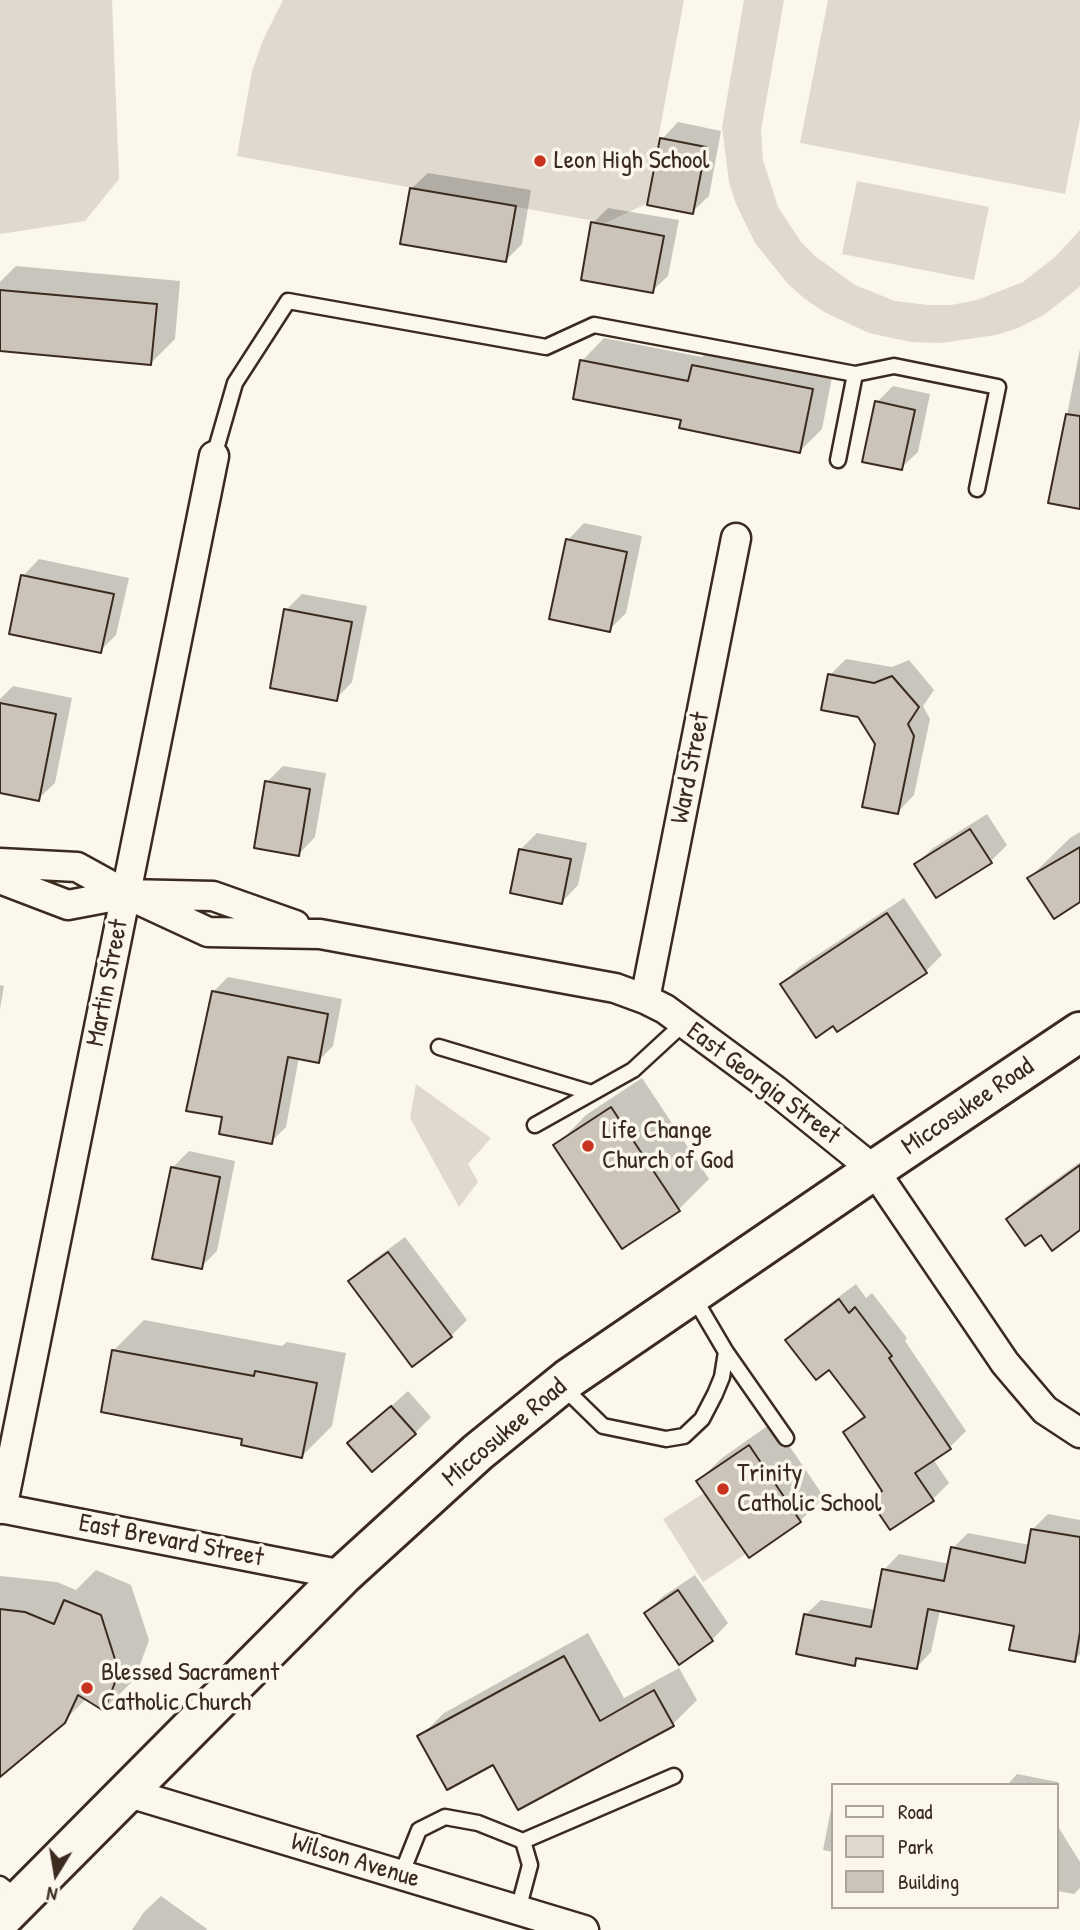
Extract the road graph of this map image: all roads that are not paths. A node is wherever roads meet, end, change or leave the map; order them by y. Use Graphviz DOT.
graph roads {
  1 [pos="855,374"];
  2 [pos="214,456"];
  3 [pos="838,460"];
  4 [pos="977,489"];
  5 [pos="736,538"];
  6 [pos="0,863"];
  7 [pos="0,878"];
  8 [pos="126,894"];
  9 [pos="645,999"];
  10 [pos="684,1023"];
  11 [pos="1080,1032"];
  12 [pos="439,1047"];
  13 [pos="592,1093"];
  14 [pos="535,1125"];
  15 [pos="874,1170"];
  16 [pos="692,1294"];
  17 [pos="726,1352"];
  18 [pos="561,1385"];
  19 [pos="1080,1433"];
  20 [pos="786,1438"];
  21 [pos="1,1508"];
  22 [pos="343,1575"];
  23 [pos="674,1776"];
  24 [pos="126,1792"];
  25 [pos="523,1841"];
  26 [pos="401,1875"];
  27 [pos="7,1901"];
  28 [pos="518,1910"];
  29 [pos="584,1930"];
  1 -- 2 [label="lane"];
  1 -- 3 [label="lane"];
  1 -- 4 [label="lane"];
  2 -- 8 [label="street, Martin Street"];
  5 -- 9 [label="street, Ward Street"];
  6 -- 8 [label="street, East Georgia Street"];
  7 -- 8 [label="street, East Georgia Street"];
  8 -- 9 [label="street, East Georgia Street"];
  8 -- 21 [label="street, Martin Street"];
  9 -- 10 [label="street, East Georgia Street"];
  10 -- 13 [label="lane"];
  10 -- 15 [label="street, East Georgia Street"];
  11 -- 15 [label="street, Miccosukee Road"];
  12 -- 13 [label="lane"];
  13 -- 14 [label="lane"];
  15 -- 16 [label="street, Miccosukee Road"];
  15 -- 19 [label="street, East Georgia Street"];
  16 -- 17 [label="lane"];
  16 -- 18 [label="street, Miccosukee Road"];
  17 -- 18 [label="lane"];
  17 -- 20 [label="lane"];
  18 -- 22 [label="street, Miccosukee Road"];
  21 -- 22 [label="street, East Brevard Street"];
  22 -- 24 [label="street, Miccosukee Road"];
  23 -- 25 [label="lane"];
  24 -- 26 [label="street, Wilson Avenue"];
  24 -- 27 [label="street, Miccosukee Road"];
  25 -- 26 [label="lane"];
  25 -- 28 [label="lane"];
  26 -- 28 [label="street, Wilson Avenue"];
  28 -- 29 [label="street, Wilson Avenue"];
}
